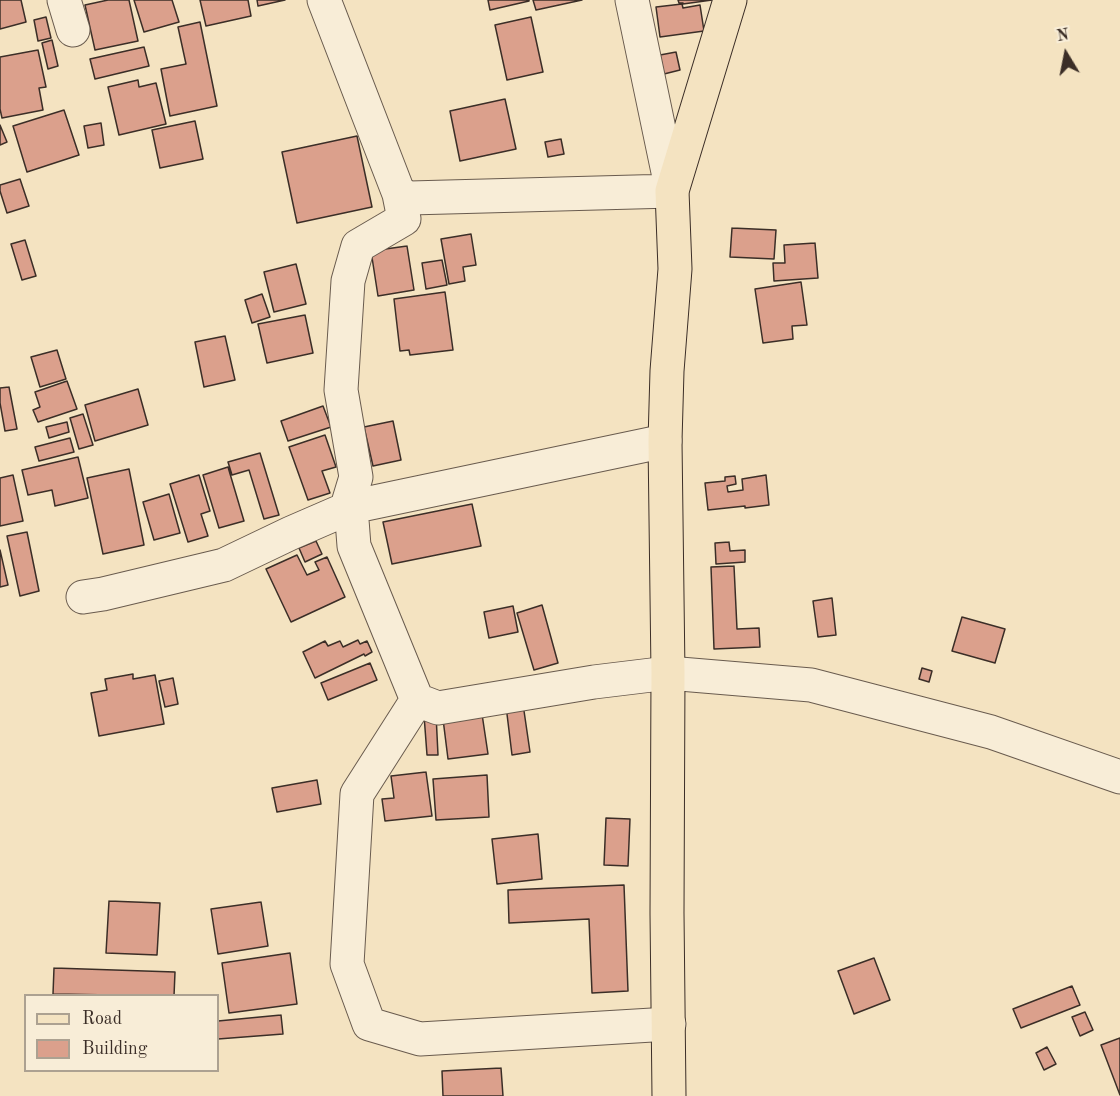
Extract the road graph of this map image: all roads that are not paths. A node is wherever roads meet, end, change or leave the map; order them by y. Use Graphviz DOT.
graph roads {
  1 [pos="324,0"];
  2 [pos="632,0"];
  3 [pos="730,0"];
  4 [pos="672,191"];
  5 [pos="399,194"];
  6 [pos="665,441"];
  7 [pos="349,508"];
  8 [pos="83,597"];
  9 [pos="668,673"];
  10 [pos="417,700"];
  11 [pos="1120,777"];
  12 [pos="669,1024"];
  13 [pos="669,1096"];
  1 -- 5 [label="street"];
  2 -- 4 [label="street"];
  3 -- 4 [label="main road"];
  4 -- 5 [label="street"];
  4 -- 6 [label="main road"];
  5 -- 7 [label="street"];
  6 -- 7 [label="street"];
  6 -- 9 [label="main road"];
  7 -- 8 [label="street"];
  7 -- 10 [label="street"];
  9 -- 10 [label="street"];
  9 -- 11 [label="street"];
  9 -- 12 [label="main road"];
  10 -- 12 [label="street"];
  12 -- 13 [label="main road"];
}
